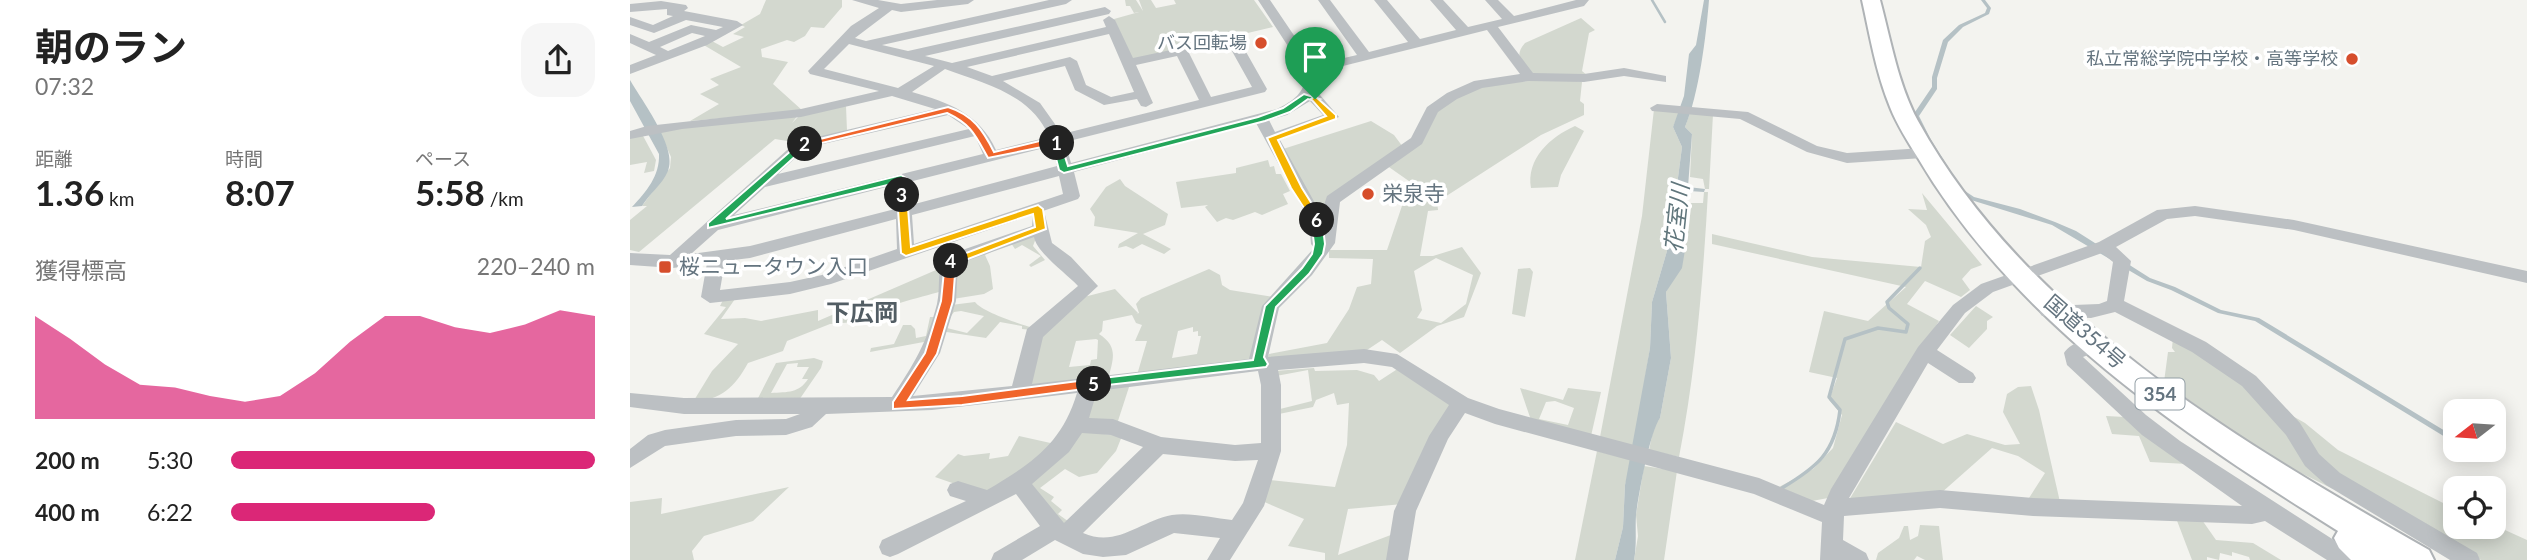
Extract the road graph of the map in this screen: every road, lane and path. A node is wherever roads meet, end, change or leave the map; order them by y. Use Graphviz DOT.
graph roads {
  1 [pos="858,0"];
  2 [pos="968,0"];
  3 [pos="1066,0"];
  4 [pos="1264,0"];
  5 [pos="1324,0"];
  6 [pos="1380,0"];
  7 [pos="1436,0"];
  8 [pos="1493,0"];
  9 [pos="1583,0"];
  10 [pos="1859,0"];
  11 [pos="1871,0"];
  12 [pos="1102,5"];
  13 [pos="888,7"];
  14 [pos="630,8"];
  15 [pos="684,16"];
  16 [pos="1511,20"];
  17 [pos="630,21"];
  18 [pos="1490,26"];
  19 [pos="1113,29"];
  20 [pos="1465,32"];
  21 [pos="718,34"];
  22 [pos="630,38"];
  23 [pos="845,39"];
  24 [pos="1417,44"];
  25 [pos="863,45"];
  26 [pos="649,47"];
  27 [pos="1181,51"];
  28 [pos="667,55"];
  29 [pos="906,56"];
  30 [pos="1366,57"];
  31 [pos="1129,63"];
  32 [pos="943,68"];
  33 [pos="630,70"];
  34 [pos="1311,70"];
  35 [pos="1529,77"];
  36 [pos="1661,79"];
  37 [pos="991,80"];
  38 [pos="895,93"];
  39 [pos="1142,94"];
  40 [pos="1307,96"];
  41 [pos="1207,102"];
  42 [pos="1657,107"];
  43 [pos="948,110"];
  44 [pos="1151,116"];
  45 [pos="1261,119"];
  46 [pos="979,131"];
  47 [pos="644,132"];
  48 [pos="1272,138"];
  49 [pos="1056,140"];
  50 [pos="1916,153"];
  51 [pos="991,156"];
  52 [pos="1064,170"];
  53 [pos="901,178"];
  54 [pos="758,184"];
  55 [pos="1038,209"];
  56 [pos="903,212"];
  57 [pos="712,226"];
  58 [pos="1040,229"];
  59 [pos="2105,246"];
  60 [pos="906,253"];
  61 [pos="1317,254"];
  62 [pos="717,258"];
  63 [pos="630,259"];
  64 [pos="673,261"];
  65 [pos="2015,277"];
  66 [pos="2527,277"];
  67 [pos="2115,304"];
  68 [pos="2050,311"];
  69 [pos="2090,346"];
  70 [pos="1925,352"];
  71 [pos="1262,364"];
  72 [pos="1966,377"];
  73 [pos="1089,384"];
  74 [pos="1020,393"];
  75 [pos="630,400"];
  76 [pos="1461,403"];
  77 [pos="897,405"];
  78 [pos="821,407"];
  79 [pos="1076,425"];
  80 [pos="1158,446"];
  81 [pos="1271,451"];
  82 [pos="630,460"];
  83 [pos="1019,483"];
  84 [pos="958,490"];
  85 [pos="987,499"];
  86 [pos="2268,511"];
  87 [pos="1834,512"];
  88 [pos="1238,530"];
  89 [pos="1060,532"];
  90 [pos="890,547"];
  91 [pos="2368,551"];
  92 [pos="1832,552"];
  93 [pos="1002,560"];
  94 [pos="1218,560"];
  95 [pos="1397,560"];
  96 [pos="1858,560"];
  97 [pos="2417,560"];
  98 [pos="2430,560"];
  99 [pos="2469,560"];
  1 -- 13 [label="street"];
  2 -- 13 [label="street"];
  3 -- 25 [label="street"];
  4 -- 34 [label="street"];
  5 -- 30 [label="street"];
  6 -- 24 [label="street"];
  7 -- 20 [label="street"];
  8 -- 16 [label="street"];
  9 -- 16 [label="street"];
  10 -- 50 [label="highway, 国道354号 / 354"];
  11 -- 50 [label="highway, 国道354号 / 354"];
  12 -- 19 [label="street"];
  12 -- 29 [label="street"];
  13 -- 23 [label="street"];
  14 -- 15 [label="street"];
  15 -- 17 [label="street"];
  15 -- 21 [label="street"];
  16 -- 18 [label="street"];
  18 -- 20 [label="street"];
  18 -- 35 [label="street"];
  19 -- 31 [label="street"];
  19 -- 32 [label="street"];
  20 -- 24 [label="street"];
  21 -- 26 [label="street"];
  21 -- 28 [label="street"];
  22 -- 26 [label="street"];
  23 -- 25 [label="street"];
  23 -- 38 [label="street"];
  24 -- 30 [label="street"];
  25 -- 29 [label="street"];
  26 -- 28 [label="street"];
  27 -- 31 [label="street"];
  27 -- 41 [label="street"];
  27 -- 41 [label="street"];
  28 -- 33 [label="street"];
  29 -- 32 [label="street"];
  30 -- 34 [label="street"];
  31 -- 39 [label="street"];
  32 -- 37 [label="street"];
  32 -- 38 [label="street"];
  34 -- 40 [label="street"];
  35 -- 36 [label="street"];
  35 -- 61 [label="street"];
  37 -- 39 [label="street"];
  37 -- 49 [label="street"];
  38 -- 43 [label="street"];
  38 -- 47 [label="street"];
  39 -- 44 [label="street"];
  40 -- 45 [label="street"];
  40 -- 48 [label="street"];
  41 -- 44 [label="street"];
  42 -- 50 [label="street"];
  43 -- 46 [label="street"];
  43 -- 54 [label="street"];
  44 -- 49 [label="street"];
  45 -- 48 [label="street"];
  45 -- 52 [label="street"];
  46 -- 51 [label="street"];
  46 -- 54 [label="street"];
  48 -- 61 [label="street"];
  49 -- 51 [label="street"];
  49 -- 52 [label="street"];
  50 -- 65 [label="highway, 国道354号 / 354"];
  51 -- 53 [label="street"];
  52 -- 55 [label="street"];
  52 -- 56 [label="street"];
  53 -- 56 [label="street"];
  53 -- 57 [label="street"];
  54 -- 57 [label="street"];
  55 -- 58 [label="street"];
  55 -- 60 [label="street"];
  56 -- 60 [label="street"];
  56 -- 62 [label="street"];
  57 -- 64 [label="street"];
  58 -- 74 [label="street"];
  58 -- 77 [label="street"];
  59 -- 65 [label="street"];
  59 -- 66 [label="street"];
  59 -- 67 [label="street"];
  60 -- 62 [label="street"];
  61 -- 71 [label="street"];
  62 -- 64 [label="street"];
  63 -- 64 [label="street"];
  65 -- 68 [label="highway, 国道354号 / 354"];
  65 -- 70 [label="street"];
  67 -- 68 [label="street"];
  67 -- 99 [label="street"];
  68 -- 69 [label="highway, 国道354号 / 354"];
  69 -- 86 [label="street"];
  69 -- 91 [label="highway, 国道354号 / 354"];
  70 -- 72 [label="street"];
  70 -- 87 [label="street"];
  71 -- 73 [label="street"];
  71 -- 76 [label="street"];
  71 -- 81 [label="street"];
  73 -- 74 [label="street"];
  73 -- 79 [label="street"];
  74 -- 77 [label="street"];
  75 -- 78 [label="street"];
  76 -- 87 [label="street"];
  76 -- 95 [label="street"];
  77 -- 78 [label="street"];
  78 -- 82 [label="street"];
  79 -- 80 [label="street"];
  79 -- 83 [label="street"];
  80 -- 81 [label="street"];
  80 -- 89 [label="street"];
  81 -- 88 [label="street"];
  83 -- 85 [label="street"];
  83 -- 89 [label="street"];
  84 -- 85 [label="street"];
  85 -- 90 [label="street"];
  86 -- 87 [label="street"];
  86 -- 91 [label="street"];
  87 -- 92 [label="street"];
  88 -- 89 [label="street"];
  88 -- 94 [label="street"];
  89 -- 93 [label="street"];
  91 -- 97 [label="highway, 国道354号 / 354"];
  91 -- 98 [label="highway"];
  92 -- 96 [label="street"];
}
